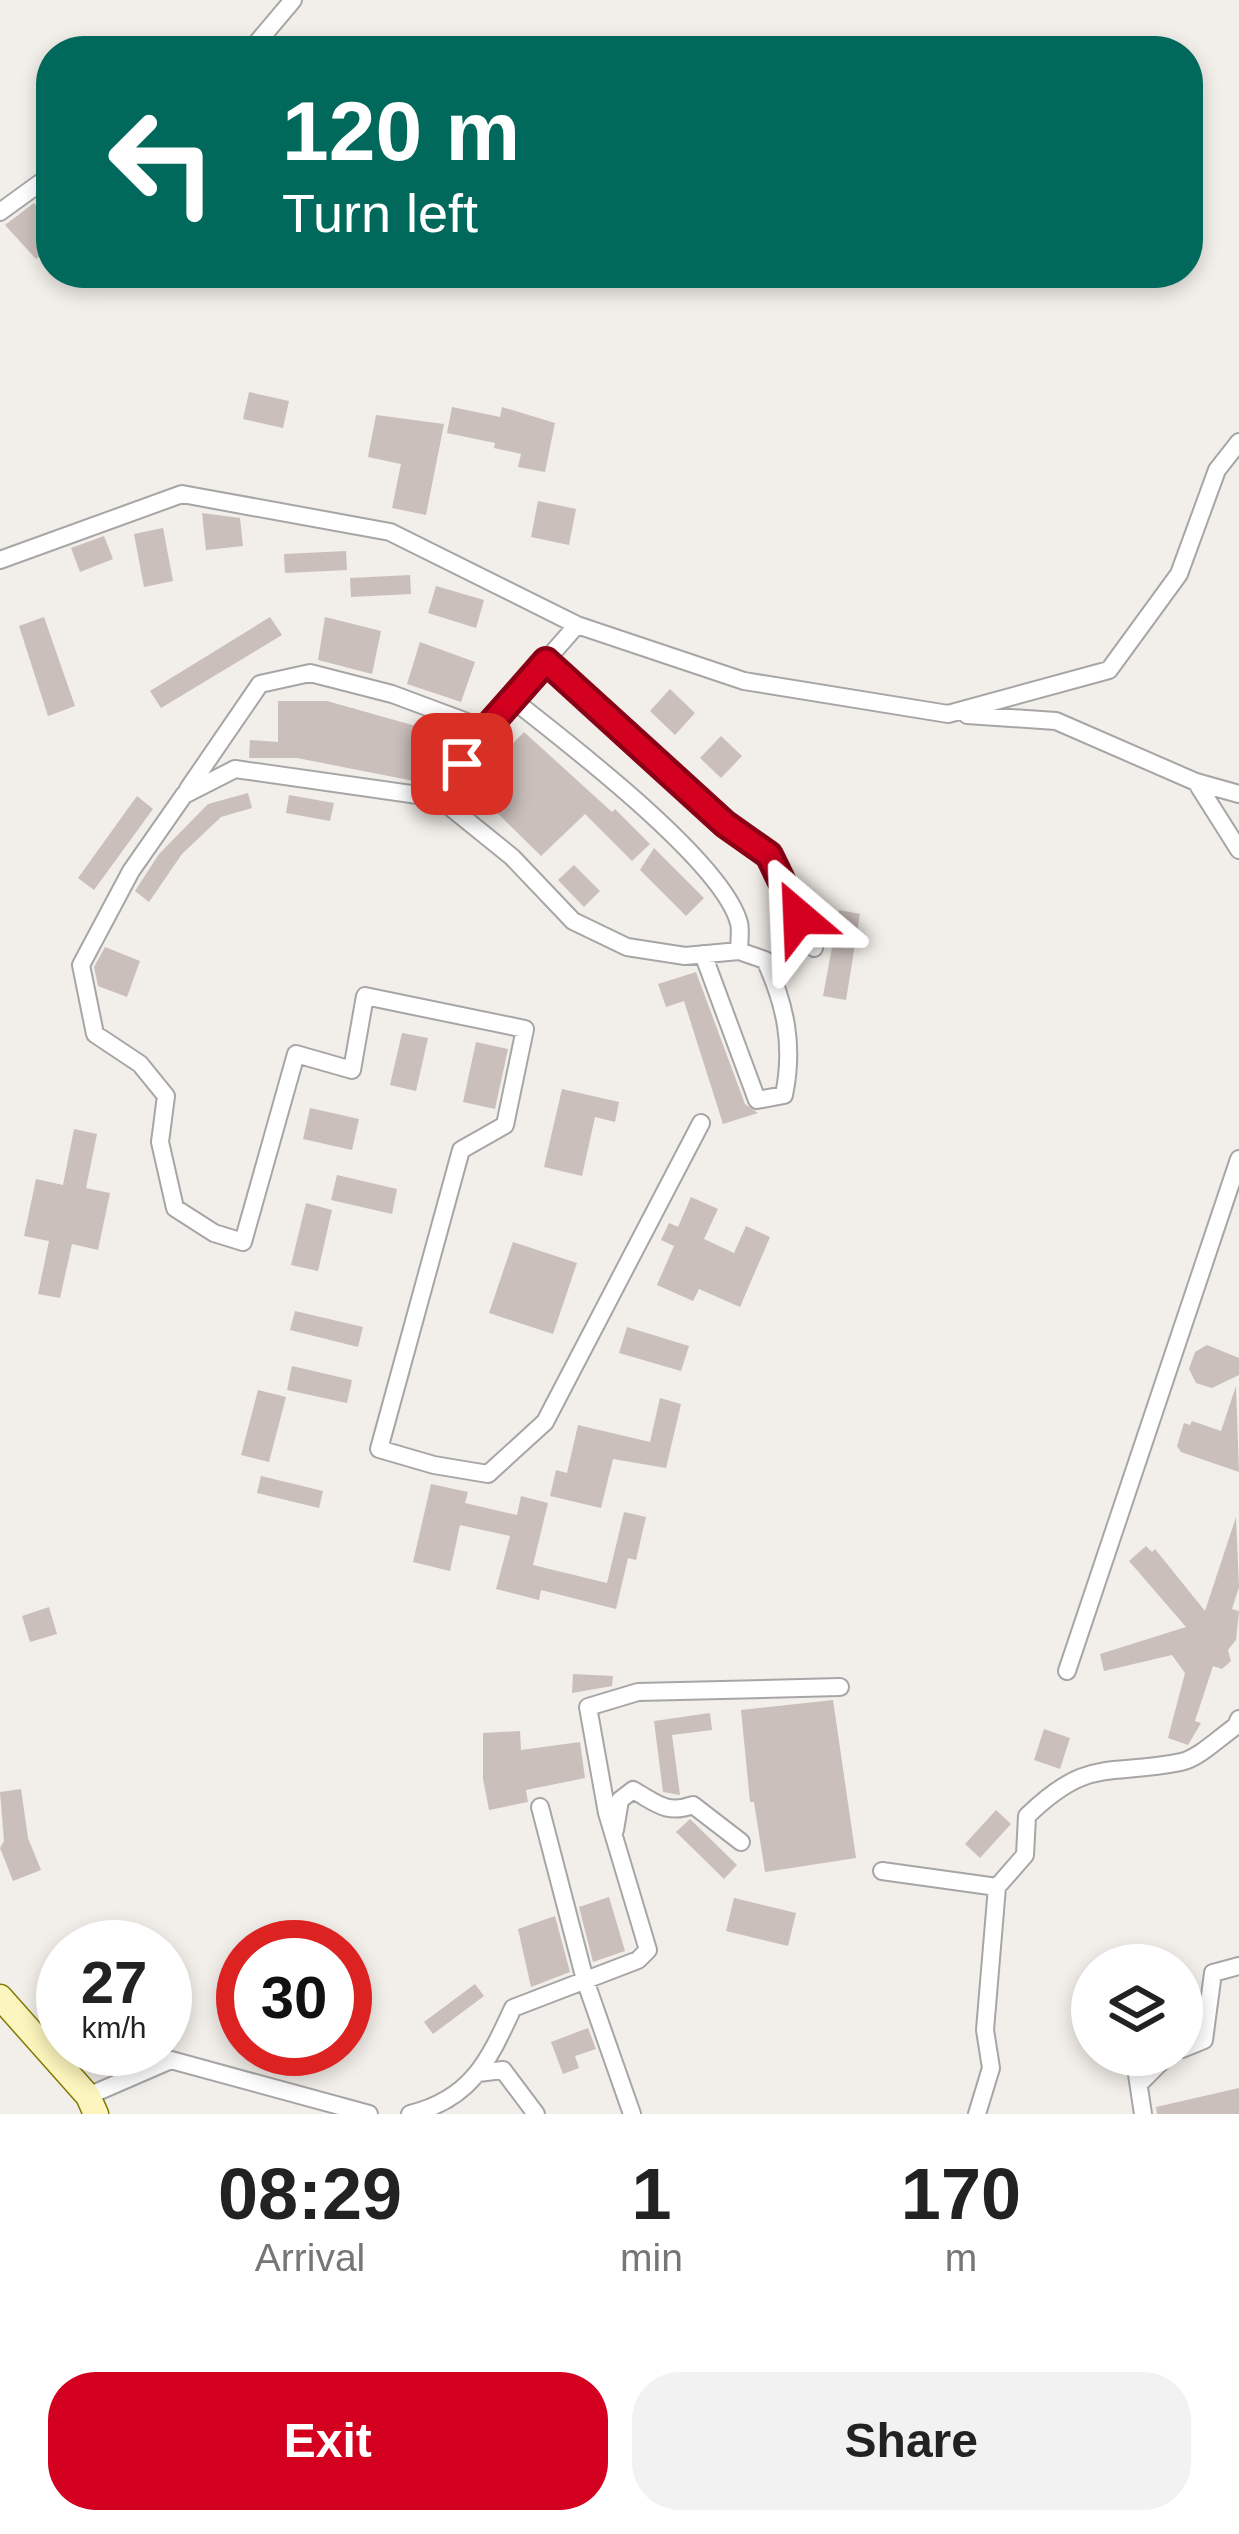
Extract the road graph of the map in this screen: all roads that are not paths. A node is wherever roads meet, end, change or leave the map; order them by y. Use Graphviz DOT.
graph roads {
  1 [pos="292,0"];
  2 [pos="262,36"];
  3 [pos="36,186"];
  4 [pos="0,212"];
  5 [pos="1239,442"];
  6 [pos="0,560"];
  7 [pos="577,626"];
  8 [pos="546,661"];
  9 [pos="512,699"];
  10 [pos="948,714"];
  11 [pos="486,729"];
  12 [pos="1196,782"];
  13 [pos="1239,794"];
  14 [pos="184,795"];
  15 [pos="439,798"];
  16 [pos="1239,850"];
  17 [pos="814,948"];
  18 [pos="739,951"];
  19 [pos="703,954"];
  20 [pos="701,1123"];
  21 [pos="1239,1159"];
  22 [pos="1067,1671"];
  23 [pos="840,1687"];
  24 [pos="1239,1719"];
  25 [pos="540,1807"];
  26 [pos="614,1837"];
  27 [pos="741,1842"];
  28 [pos="882,1871"];
  29 [pos="997,1887"];
  30 [pos="1239,1966"];
  31 [pos="585,1980"];
  32 [pos="4,2009"];
  33 [pos="1203,2040"];
  34 [pos="478,2073"];
  35 [pos="1137,2076"];
  36 [pos="1146,2076"];
  37 [pos="1138,2084"];
  38 [pos="92,2105"];
  39 [pos="369,2114"];
  40 [pos="410,2114"];
  41 [pos="536,2114"];
  42 [pos="632,2114"];
  43 [pos="977,2114"];
  44 [pos="1143,2114"];
  1 -- 2 [label="street"];
  3 -- 4 [label="street"];
  5 -- 10 [label="street"];
  6 -- 7 [label="street"];
  7 -- 8 [label="street"];
  7 -- 10 [label="street"];
  8 -- 9 [label="street"];
  8 -- 17 [label="street"];
  9 -- 11 [label="street"];
  9 -- 18 [label="street"];
  10 -- 12 [label="street"];
  11 -- 14 [label="street"];
  11 -- 15 [label="street"];
  12 -- 13 [label="street"];
  12 -- 16 [label="street"];
  14 -- 15 [label="street"];
  14 -- 20 [label="street"];
  15 -- 19 [label="street"];
  18 -- 19 [label="street"];
  18 -- 19 [label="street"];
  21 -- 22 [label="street"];
  23 -- 26 [label="street"];
  24 -- 29 [label="street"];
  25 -- 31 [label="street"];
  26 -- 27 [label="street"];
  26 -- 31 [label="street"];
  28 -- 29 [label="street"];
  29 -- 43 [label="street"];
  30 -- 33 [label="street"];
  31 -- 34 [label="street"];
  31 -- 42 [label="street"];
  32 -- 38 [label="street"];
  34 -- 40 [label="street"];
  34 -- 41 [label="street"];
  35 -- 37 [label="street"];
  36 -- 37 [label="street"];
  37 -- 44 [label="street"];
  38 -- 39 [label="street"];
}
